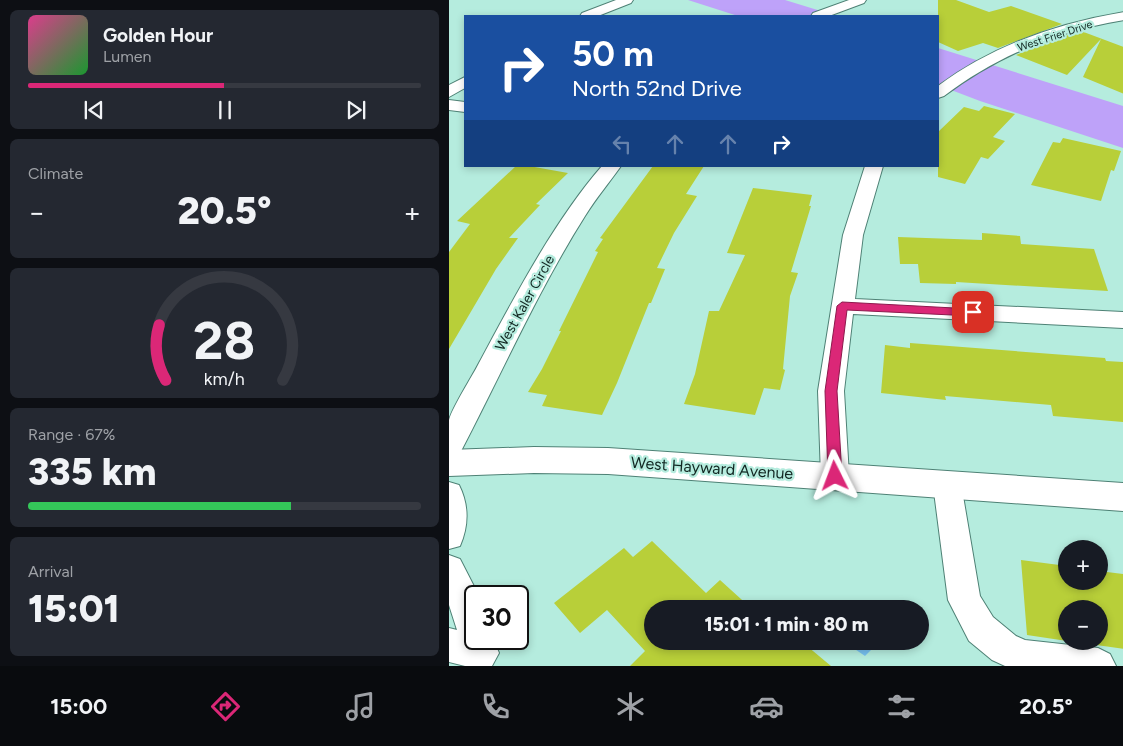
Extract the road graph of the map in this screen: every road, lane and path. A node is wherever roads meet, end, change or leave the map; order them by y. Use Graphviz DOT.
graph roads {
  1 [pos="627,0"];
  2 [pos="861,0"];
  3 [pos="590,15"];
  4 [pos="821,15"];
  5 [pos="1123,16"];
  6 [pos="464,83"];
  7 [pos="449,92"];
  8 [pos="939,92"];
  9 [pos="449,105"];
  10 [pos="464,108"];
  11 [pos="611,167"];
  12 [pos="873,167"];
  13 [pos="842,306"];
  14 [pos="1123,320"];
  15 [pos="449,447"];
  16 [pos="449,463"];
  17 [pos="835,476"];
  18 [pos="947,484"];
  19 [pos="449,494"];
  20 [pos="1123,497"];
  21 [pos="449,536"];
  22 [pos="449,569"];
  23 [pos="449,645"];
  24 [pos="479,651"];
  25 [pos="1098,666"];
  1 -- 3 [label="street"];
  2 -- 4 [label="street"];
  5 -- 8 [label="street, West Frier Drive"];
  6 -- 7 [label="street"];
  9 -- 10 [label="street"];
  11 -- 15 [label="street, West Kaler Circle"];
  12 -- 13 [label="street"];
  13 -- 14 [label="street"];
  13 -- 17 [label="street"];
  16 -- 17 [label="street, West Hayward Avenue"];
  17 -- 18 [label="street, West Hayward Avenue"];
  18 -- 20 [label="street, West Hayward Avenue"];
  18 -- 25 [label="street"];
  19 -- 21 [label="street"];
  22 -- 24 [label="street"];
  23 -- 24 [label="street"];
}
